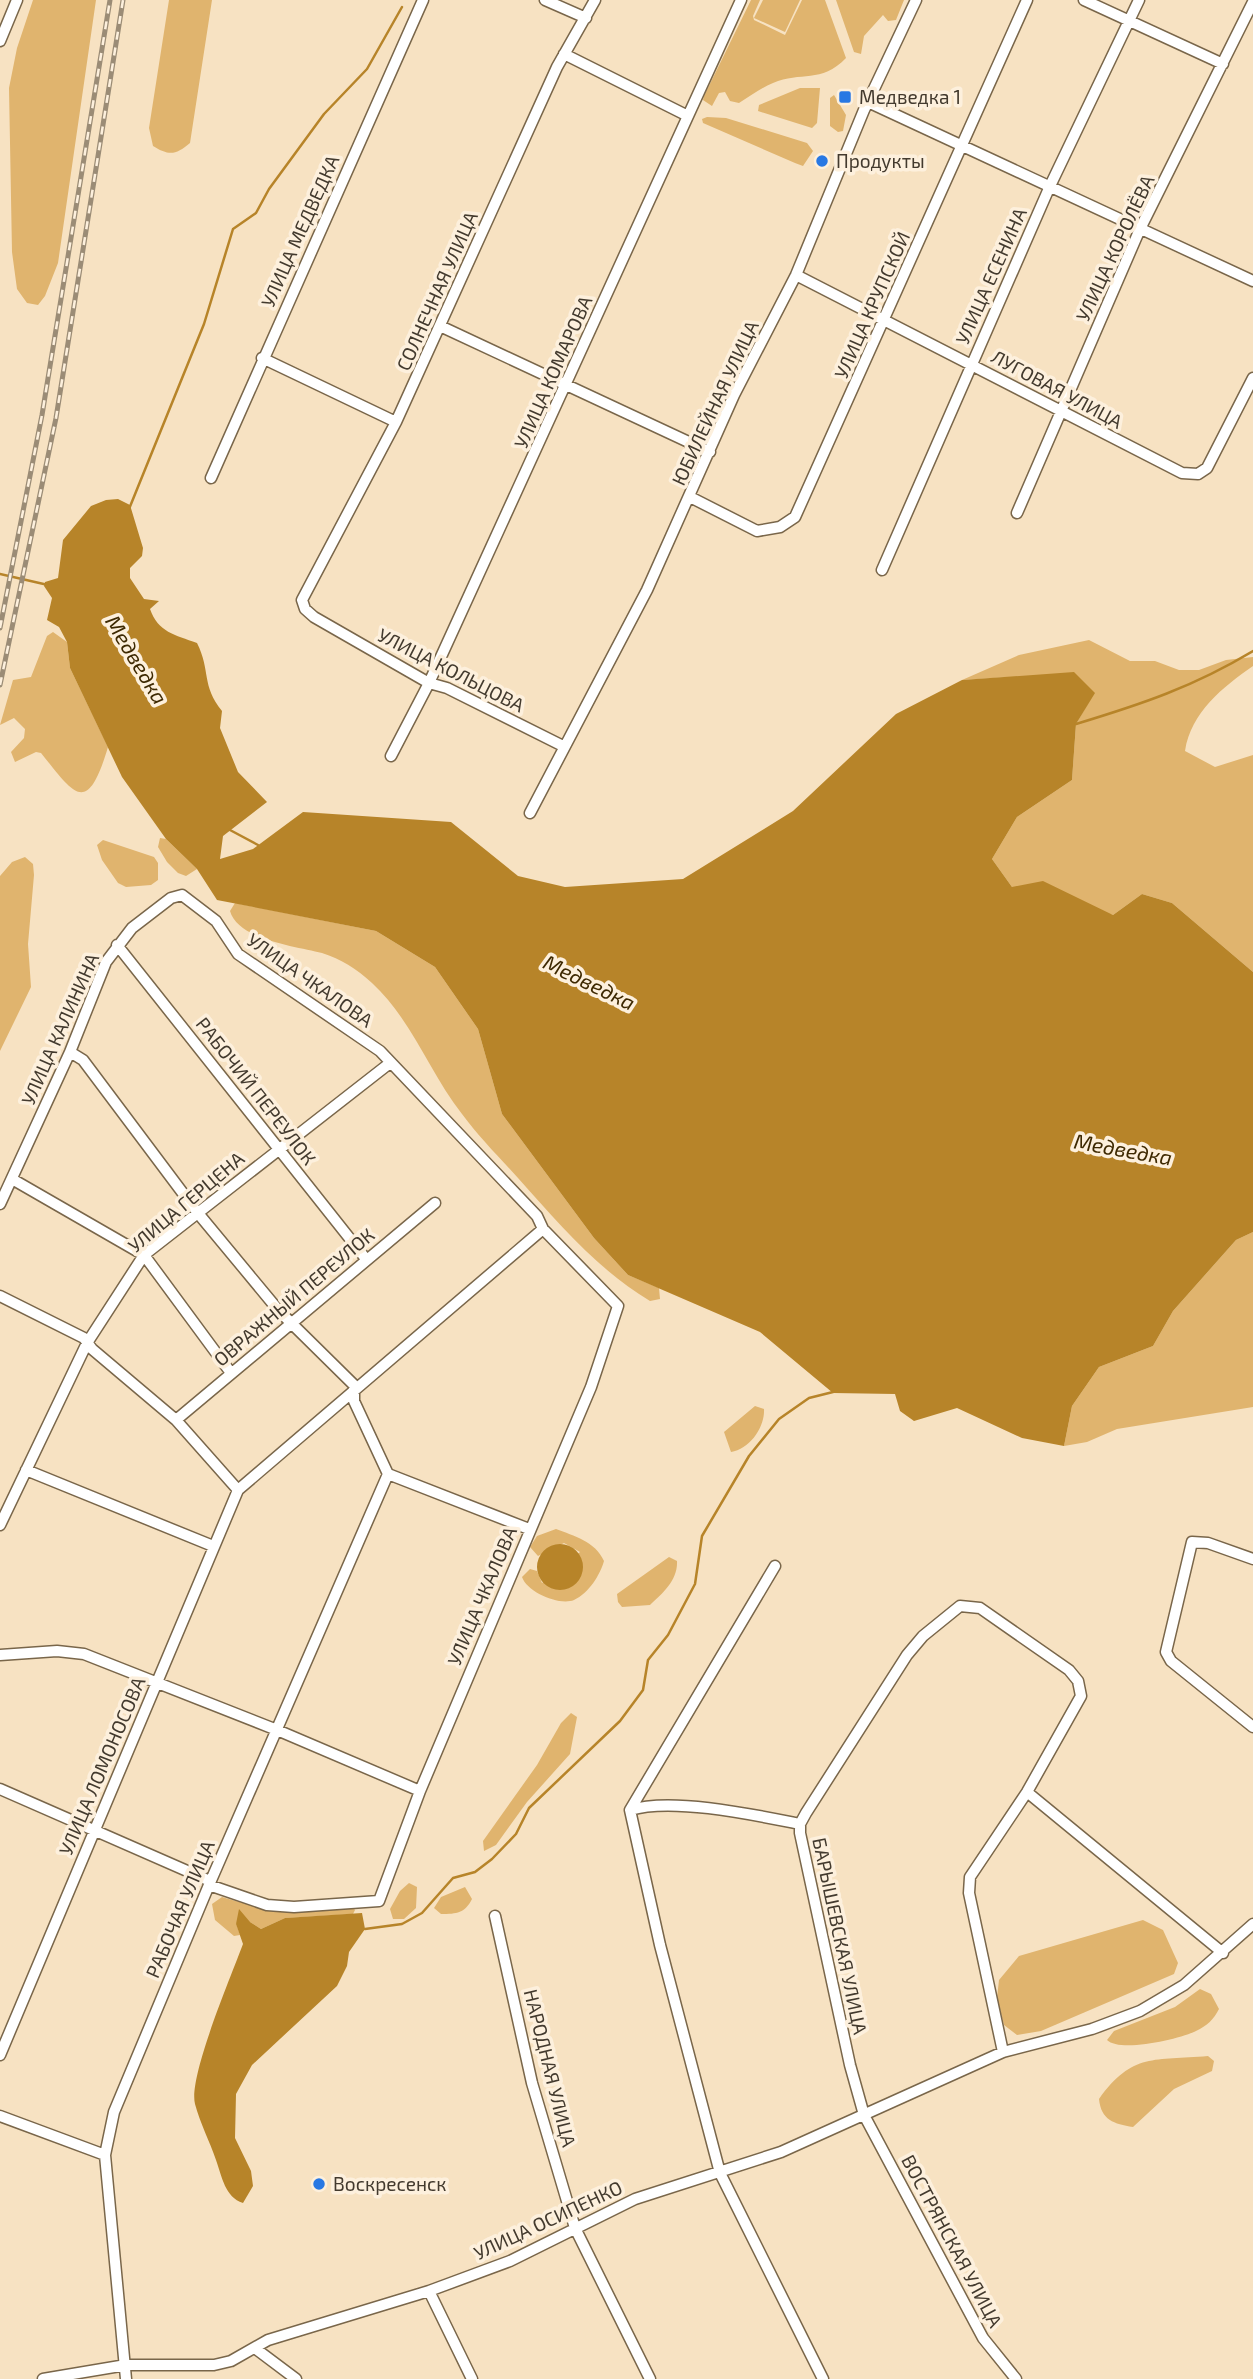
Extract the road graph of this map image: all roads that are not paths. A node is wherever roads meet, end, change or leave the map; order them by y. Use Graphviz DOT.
graph roads {
  1 [pos="17,0"];
  2 [pos="423,0"];
  3 [pos="545,0"];
  4 [pos="595,0"];
  5 [pos="741,0"];
  6 [pos="916,0"];
  7 [pos="1027,0"];
  8 [pos="1084,0"];
  9 [pos="1139,0"];
  10 [pos="1253,2"];
  11 [pos="586,18"];
  12 [pos="1130,21"];
  13 [pos="0,41"];
  14 [pos="564,54"];
  15 [pos="1223,64"];
  16 [pos="868,102"];
  17 [pos="688,116"];
  18 [pos="962,145"];
  19 [pos="1049,186"];
  20 [pos="1140,229"];
  21 [pos="796,275"];
  22 [pos="1253,281"];
  23 [pos="885,320"];
  24 [pos="440,326"];
  25 [pos="262,358"];
  26 [pos="971,363"];
  27 [pos="1253,378"];
  28 [pos="567,385"];
  29 [pos="1061,411"];
  30 [pos="396,422"];
  31 [pos="710,452"];
  32 [pos="211,478"];
  33 [pos="690,497"];
  34 [pos="1017,513"];
  35 [pos="882,570"];
  36 [pos="304,593"];
  37 [pos="429,683"];
  38 [pos="563,746"];
  39 [pos="391,757"];
  40 [pos="530,813"];
  41 [pos="182,895"];
  42 [pos="117,945"];
  43 [pos="70,1052"];
  44 [pos="390,1063"];
  45 [pos="279,1148"];
  46 [pos="12,1179"];
  47 [pos="435,1203"];
  48 [pos="0,1204"];
  49 [pos="197,1212"];
  50 [pos="543,1228"];
  51 [pos="144,1255"];
  52 [pos="366,1259"];
  53 [pos="0,1296"];
  54 [pos="293,1322"];
  55 [pos="87,1343"];
  56 [pos="231,1373"];
  57 [pos="354,1393"];
  58 [pos="176,1420"];
  59 [pos="26,1470"];
  60 [pos="388,1474"];
  61 [pos="238,1490"];
  62 [pos="0,1525"];
  63 [pos="529,1529"];
  64 [pos="213,1546"];
  65 [pos="1253,1559"];
  66 [pos="775,1566"];
  67 [pos="0,1655"];
  68 [pos="157,1682"];
  69 [pos="1253,1727"];
  70 [pos="277,1730"];
  71 [pos="0,1789"];
  72 [pos="420,1791"];
  73 [pos="1027,1792"];
  74 [pos="630,1810"];
  75 [pos="800,1824"];
  76 [pos="93,1829"];
  77 [pos="209,1883"];
  78 [pos="495,1916"];
  79 [pos="1253,1924"];
  80 [pos="1223,1953"];
  81 [pos="1009,2051"];
  82 [pos="0,2055"];
  83 [pos="864,2115"];
  84 [pos="0,2116"];
  85 [pos="105,2155"];
  86 [pos="720,2173"];
  87 [pos="575,2228"];
  88 [pos="429,2291"];
  89 [pos="256,2349"];
  90 [pos="126,2365"];
  91 [pos="43,2379"];
  92 [pos="126,2379"];
  93 [pos="296,2379"];
  94 [pos="472,2379"];
  95 [pos="650,2379"];
  96 [pos="823,2379"];
  97 [pos="1016,2379"];
  1 -- 13 [label="street"];
  2 -- 25 [label="street, УЛИЦА МЕДВЕДКА"];
  3 -- 11 [label="street"];
  4 -- 11 [label="street, СОЛНЕЧНАЯ УЛИЦА"];
  5 -- 17 [label="street, УЛИЦА КОМАРОВА"];
  6 -- 16 [label="street, ЮБИЛЕЙНАЯ УЛИЦА"];
  7 -- 18 [label="street, УЛИЦА КРУПСКОЙ"];
  8 -- 12 [label="street"];
  9 -- 12 [label="street, УЛИЦА ЕСЕНИНА"];
  10 -- 15 [label="street, УЛИЦА КОРОЛЁВА"];
  11 -- 14 [label="street, СОЛНЕЧНАЯ УЛИЦА"];
  12 -- 15 [label="street"];
  12 -- 19 [label="street, УЛИЦА ЕСЕНИНА"];
  14 -- 17 [label="street"];
  14 -- 24 [label="street, СОЛНЕЧНАЯ УЛИЦА"];
  15 -- 20 [label="street, УЛИЦА КОРОЛЁВА"];
  16 -- 18 [label="street"];
  16 -- 21 [label="street, ЮБИЛЕЙНАЯ УЛИЦА"];
  17 -- 28 [label="street, УЛИЦА КОМАРОВА"];
  18 -- 19 [label="street"];
  18 -- 23 [label="street, УЛИЦА КРУПСКОЙ"];
  19 -- 20 [label="street"];
  19 -- 26 [label="street, УЛИЦА ЕСЕНИНА"];
  20 -- 22 [label="street"];
  20 -- 29 [label="street, УЛИЦА КОРОЛЁВА"];
  21 -- 23 [label="street, ЛУГОВАЯ УЛИЦА"];
  21 -- 31 [label="street, ЮБИЛЕЙНАЯ УЛИЦА"];
  23 -- 26 [label="street, ЛУГОВАЯ УЛИЦА"];
  23 -- 33 [label="street, УЛИЦА КРУПСКОЙ"];
  24 -- 28 [label="street"];
  24 -- 30 [label="street, СОЛНЕЧНАЯ УЛИЦА"];
  25 -- 30 [label="street"];
  25 -- 32 [label="street, УЛИЦА МЕДВЕДКА"];
  26 -- 29 [label="street, ЛУГОВАЯ УЛИЦА"];
  26 -- 35 [label="street, УЛИЦА ЕСЕНИНА"];
  27 -- 29 [label="street, ЛУГОВАЯ УЛИЦА"];
  28 -- 31 [label="street"];
  28 -- 37 [label="street, УЛИЦА КОМАРОВА"];
  29 -- 34 [label="street, УЛИЦА КОРОЛЁВА"];
  30 -- 36 [label="street, СОЛНЕЧНАЯ УЛИЦА"];
  31 -- 33 [label="street, ЮБИЛЕЙНАЯ УЛИЦА"];
  33 -- 38 [label="street, ЮБИЛЕЙНАЯ УЛИЦА"];
  36 -- 37 [label="street, УЛИЦА КОЛЬЦОВА"];
  37 -- 38 [label="street, УЛИЦА КОЛЬЦОВА"];
  37 -- 39 [label="street, УЛИЦА КОМАРОВА"];
  38 -- 40 [label="street, ЮБИЛЕЙНАЯ УЛИЦА"];
  41 -- 42 [label="street, УЛИЦА КАЛИНИНА"];
  41 -- 44 [label="street, УЛИЦА ЧКАЛОВА"];
  42 -- 43 [label="street, УЛИЦА КАЛИНИНА"];
  42 -- 45 [label="street, РАБОЧИЙ ПЕРЕУЛОК"];
  43 -- 46 [label="street, УЛИЦА КАЛИНИНА"];
  43 -- 49 [label="street"];
  44 -- 45 [label="street, УЛИЦА ГЕРЦЕНА"];
  44 -- 50 [label="street, УЛИЦА ЧКАЛОВА"];
  45 -- 49 [label="street, УЛИЦА ГЕРЦЕНА"];
  45 -- 52 [label="street, РАБОЧИЙ ПЕРЕУЛОК"];
  46 -- 48 [label="street, УЛИЦА КАЛИНИНА"];
  46 -- 51 [label="street"];
  47 -- 52 [label="street, ОВРАЖНЫЙ ПЕРЕУЛОК"];
  49 -- 51 [label="street, УЛИЦА ГЕРЦЕНА"];
  49 -- 54 [label="street"];
  50 -- 57 [label="street"];
  50 -- 63 [label="street, УЛИЦА ЧКАЛОВА"];
  51 -- 55 [label="street, УЛИЦА ГЕРЦЕНА"];
  51 -- 56 [label="street"];
  52 -- 54 [label="street, ОВРАЖНЫЙ ПЕРЕУЛОК"];
  53 -- 55 [label="street"];
  54 -- 56 [label="street, ОВРАЖНЫЙ ПЕРЕУЛОК"];
  54 -- 57 [label="street"];
  55 -- 58 [label="street"];
  55 -- 59 [label="street, УЛИЦА ГЕРЦЕНА"];
  56 -- 58 [label="street, ОВРАЖНЫЙ ПЕРЕУЛОК"];
  57 -- 60 [label="street"];
  57 -- 61 [label="street"];
  58 -- 61 [label="street"];
  59 -- 62 [label="street, УЛИЦА ГЕРЦЕНА"];
  59 -- 64 [label="street"];
  60 -- 63 [label="street"];
  60 -- 70 [label="street, РАБОЧАЯ УЛИЦА"];
  61 -- 64 [label="street, УЛИЦА ЛОМОНОСОВА"];
  63 -- 72 [label="street, УЛИЦА ЧКАЛОВА"];
  64 -- 68 [label="street, УЛИЦА ЛОМОНОСОВА"];
  65 -- 69 [label="street"];
  66 -- 74 [label="street"];
  67 -- 68 [label="street"];
  68 -- 70 [label="street"];
  68 -- 76 [label="street, УЛИЦА ЛОМОНОСОВА"];
  70 -- 72 [label="street"];
  70 -- 77 [label="street, РАБОЧАЯ УЛИЦА"];
  71 -- 76 [label="street"];
  72 -- 77 [label="street, УЛИЦА ЧКАЛОВА"];
  73 -- 75 [label="street, БАРЫШЕВСКАЯ УЛИЦА"];
  73 -- 80 [label="street"];
  73 -- 81 [label="street"];
  74 -- 75 [label="street"];
  74 -- 86 [label="street"];
  75 -- 83 [label="street, БАРЫШЕВСКАЯ УЛИЦА"];
  76 -- 77 [label="street"];
  76 -- 82 [label="street, УЛИЦА ЛОМОНОСОВА"];
  77 -- 85 [label="street, РАБОЧАЯ УЛИЦА"];
  78 -- 87 [label="street, НАРОДНАЯ УЛИЦА"];
  79 -- 80 [label="street, УЛИЦА ОСИПЕНКО"];
  80 -- 81 [label="street, УЛИЦА ОСИПЕНКО"];
  81 -- 83 [label="street, УЛИЦА ОСИПЕНКО"];
  83 -- 86 [label="street, УЛИЦА ОСИПЕНКО"];
  83 -- 97 [label="street, ВОСТРЯНСКАЯ УЛИЦА"];
  84 -- 85 [label="street"];
  85 -- 90 [label="street, РАБОЧАЯ УЛИЦА"];
  86 -- 87 [label="street, УЛИЦА ОСИПЕНКО"];
  86 -- 96 [label="street"];
  87 -- 88 [label="street, УЛИЦА ОСИПЕНКО"];
  87 -- 95 [label="street, НАРОДНАЯ УЛИЦА"];
  88 -- 89 [label="street, УЛИЦА ОСИПЕНКО"];
  88 -- 94 [label="street"];
  89 -- 90 [label="street, УЛИЦА ОСИПЕНКО"];
  89 -- 93 [label="street"];
  90 -- 91 [label="street, УЛИЦА ОСИПЕНКО"];
  90 -- 92 [label="street, РАБОЧАЯ УЛИЦА"];
}
